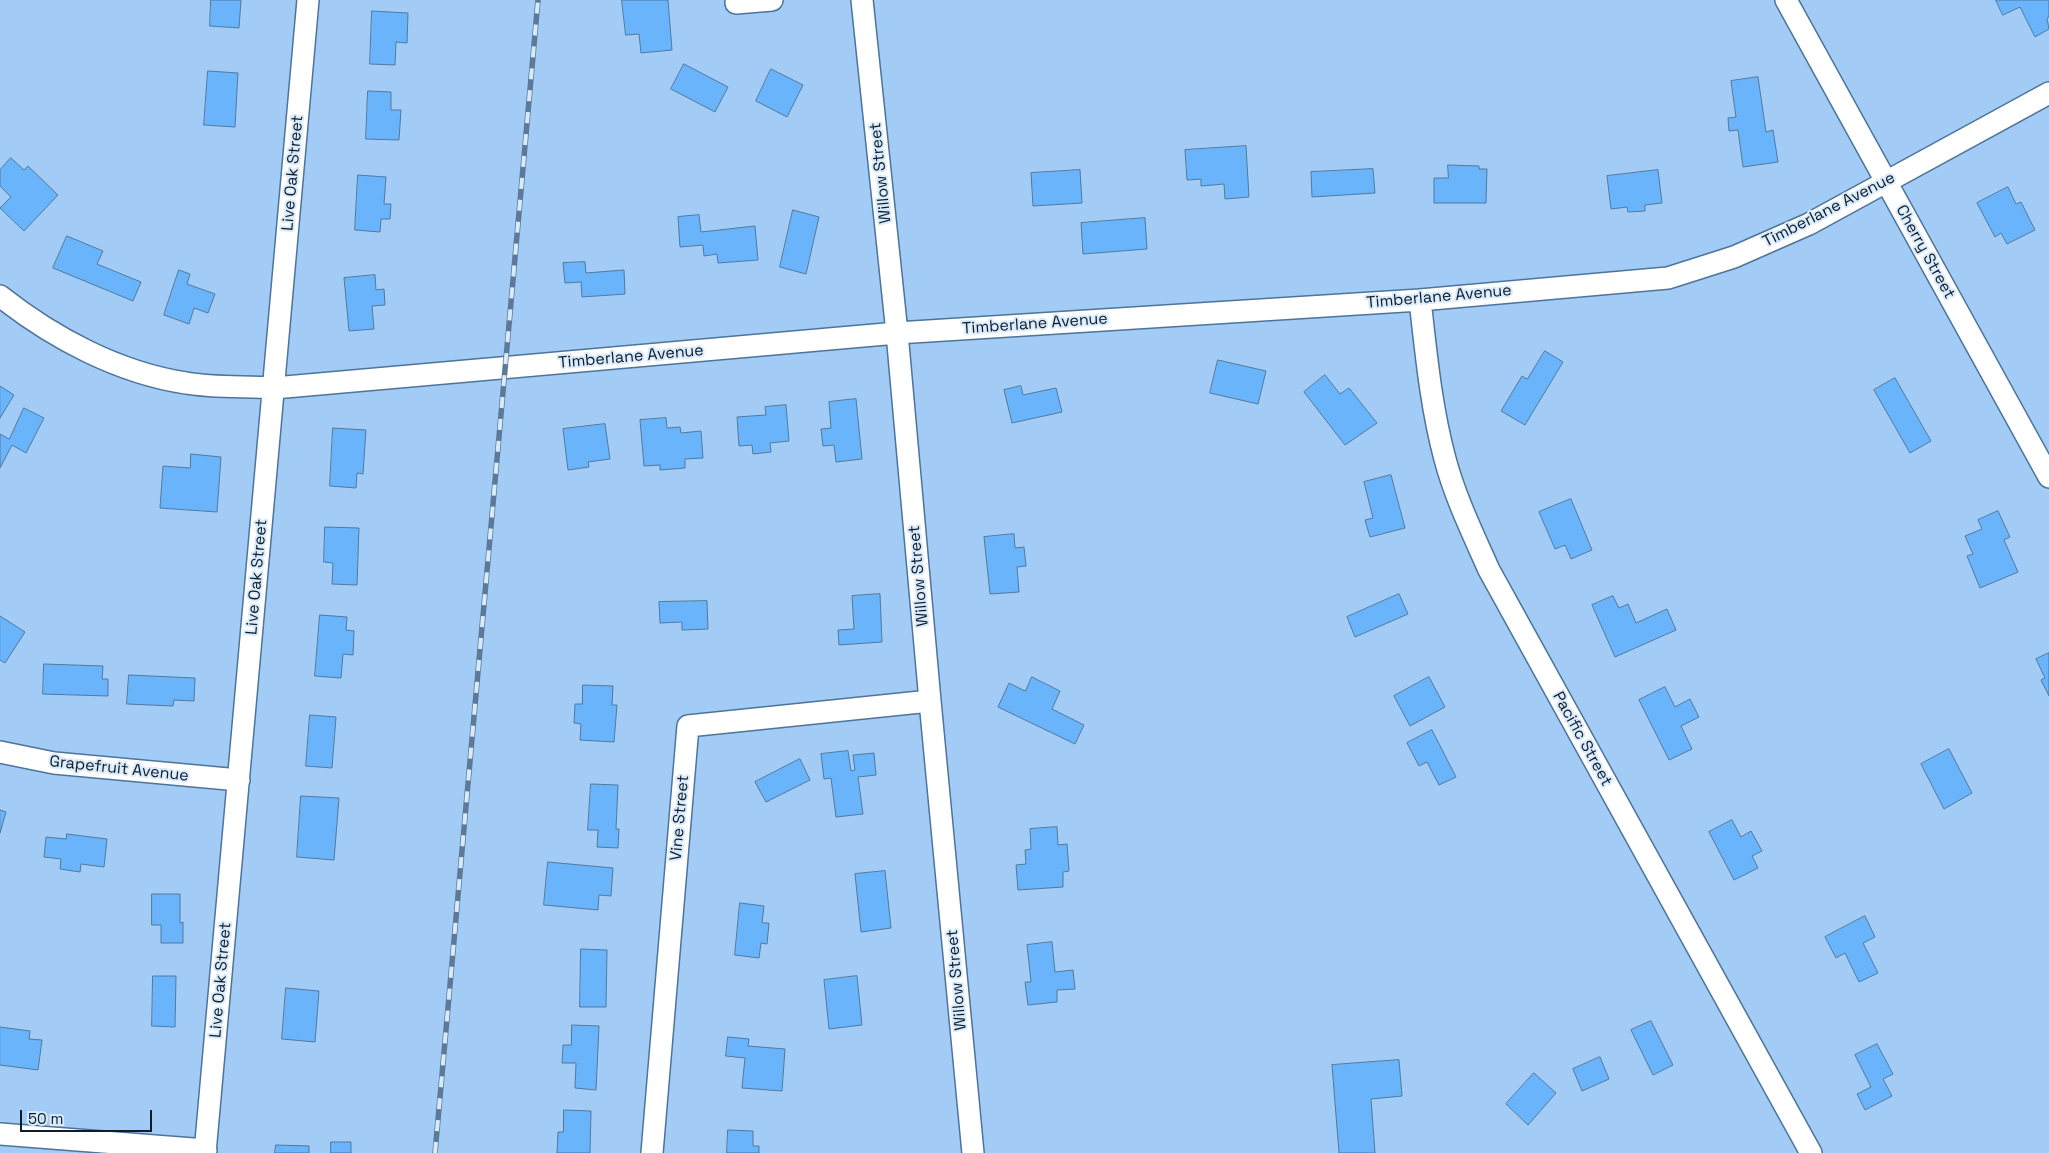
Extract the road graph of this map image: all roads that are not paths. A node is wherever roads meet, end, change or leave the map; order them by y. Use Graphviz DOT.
graph roads {
  1 [pos="308,0"];
  2 [pos="772,0"];
  3 [pos="862,0"];
  4 [pos="1786,0"];
  5 [pos="736,3"];
  6 [pos="2049,93"];
  7 [pos="1887,182"];
  8 [pos="0,296"];
  9 [pos="1420,300"];
  10 [pos="897,333"];
  11 [pos="274,388"];
  12 [pos="2049,478"];
  13 [pos="930,701"];
  14 [pos="0,752"];
  15 [pos="239,780"];
  16 [pos="0,1134"];
  17 [pos="205,1152"];
  18 [pos="652,1153"];
  19 [pos="973,1153"];
  20 [pos="1811,1153"];
  1 -- 11 [label="street, Live Oak Street"];
  2 -- 5 [label="street"];
  3 -- 10 [label="street, Willow Street"];
  4 -- 7 [label="street, Cherry Street"];
  6 -- 7 [label="street, Timberlane Avenue"];
  7 -- 9 [label="street, Timberlane Avenue"];
  7 -- 12 [label="street, Cherry Street"];
  8 -- 11 [label="street, Timberlane Avenue"];
  9 -- 10 [label="street, Timberlane Avenue"];
  9 -- 20 [label="street, Pacific Street"];
  10 -- 11 [label="street, Timberlane Avenue"];
  10 -- 13 [label="street, Willow Street"];
  11 -- 15 [label="street, Live Oak Street"];
  13 -- 18 [label="street, Vine Street"];
  13 -- 19 [label="street, Willow Street"];
  14 -- 15 [label="street, Grapefruit Avenue"];
  15 -- 17 [label="street, Live Oak Street"];
  16 -- 17 [label="street"];
}
